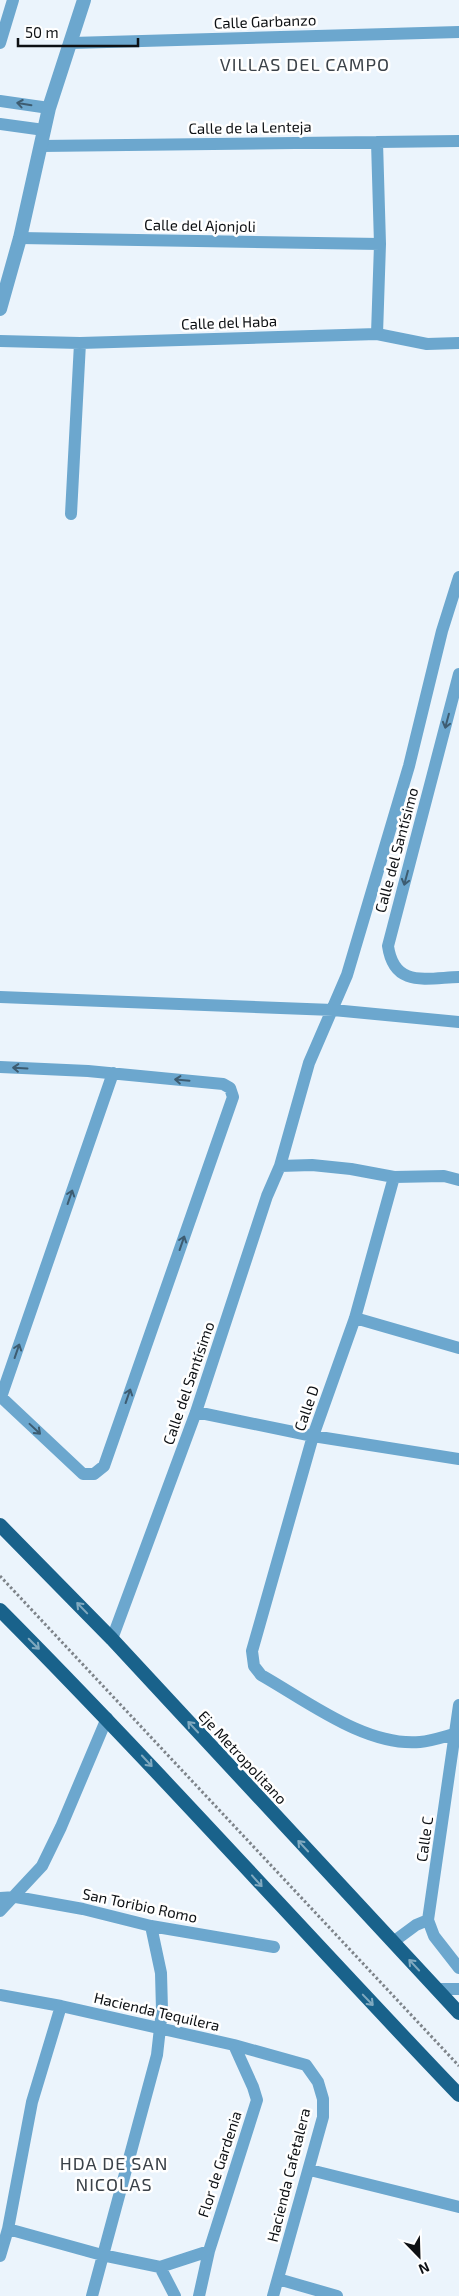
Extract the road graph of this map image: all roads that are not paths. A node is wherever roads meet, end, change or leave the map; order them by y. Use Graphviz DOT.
graph roads {
  1 [pos="13,0"];
  2 [pos="84,0"];
  3 [pos="459,32"];
  4 [pos="0,43"];
  5 [pos="72,43"];
  6 [pos="0,101"];
  7 [pos="48,108"];
  8 [pos="0,124"];
  9 [pos="44,130"];
  10 [pos="459,141"];
  11 [pos="377,142"];
  12 [pos="41,146"];
  13 [pos="20,238"];
  14 [pos="380,244"];
  15 [pos="0,309"];
  16 [pos="377,334"];
  17 [pos="0,341"];
  18 [pos="80,343"];
  19 [pos="459,344"];
  20 [pos="71,514"];
  21 [pos="459,577"];
  22 [pos="459,674"];
  23 [pos="459,978"];
  24 [pos="0,997"];
  25 [pos="333,1010"];
  26 [pos="459,1022"];
  27 [pos="0,1067"];
  28 [pos="113,1073"];
  29 [pos="280,1166"];
  30 [pos="394,1178"];
  31 [pos="459,1180"];
  32 [pos="355,1318"];
  33 [pos="459,1348"];
  34 [pos="1,1396"];
  35 [pos="196,1412"];
  36 [pos="313,1436"];
  37 [pos="459,1459"];
  38 [pos="0,1525"];
  39 [pos="0,1610"];
  40 [pos="112,1639"];
  41 [pos="459,1705"];
  42 [pos="107,1718"];
  43 [pos="456,1735"];
  44 [pos="16,1896"];
  45 [pos="0,1898"];
  46 [pos="0,1911"];
  47 [pos="428,1920"];
  48 [pos="151,1926"];
  49 [pos="393,1942"];
  50 [pos="274,1947"];
  51 [pos="459,1968"];
  52 [pos="437,1989"];
  53 [pos="459,1990"];
  54 [pos="0,1995"];
  55 [pos="61,2006"];
  56 [pos="459,2013"];
  57 [pos="161,2030"];
  58 [pos="234,2046"];
  59 [pos="306,2065"];
  60 [pos="459,2095"];
  61 [pos="310,2170"];
  62 [pos="459,2207"];
  63 [pos="8,2229"];
  64 [pos="209,2251"];
  65 [pos="102,2255"];
  66 [pos="0,2256"];
  67 [pos="160,2267"];
  68 [pos="278,2279"];
  69 [pos="92,2296"];
  70 [pos="174,2296"];
  71 [pos="199,2296"];
  72 [pos="273,2296"];
  73 [pos="337,2296"];
  1 -- 4 [label="street"];
  2 -- 5 [label="street"];
  3 -- 5 [label="street, Calle Garbanzo"];
  5 -- 7 [label="street"];
  7 -- 6 [label="street, one-way"];
  7 -- 9 [label="street"];
  8 -- 9 [label="street"];
  9 -- 12 [label="street"];
  10 -- 11 [label="street, Calle de la Lenteja"];
  11 -- 12 [label="street, Calle de la Lenteja"];
  11 -- 14 [label="street"];
  12 -- 13 [label="street"];
  13 -- 14 [label="street, Calle del Ajonjoli"];
  13 -- 15 [label="street"];
  14 -- 16 [label="street"];
  16 -- 18 [label="street, Calle del Haba"];
  16 -- 19 [label="street, Calle del Haba"];
  17 -- 18 [label="street, Calle del Haba"];
  18 -- 20 [label="street"];
  21 -- 25 [label="street, Calle del Santísimo"];
  22 -- 23 [label="street, Calle del Santísimo, one-way"];
  24 -- 25 [label="street"];
  25 -- 26 [label="street"];
  25 -- 29 [label="street, Calle del Santísimo"];
  28 -- 27 [label="street, one-way"];
  34 -- 28 [label="street, one-way"];
  34 -- 28 [label="street, one-way"];
  29 -- 30 [label="street"];
  29 -- 35 [label="street, Calle del Santísimo"];
  30 -- 31 [label="street"];
  30 -- 32 [label="street, Calle D"];
  32 -- 33 [label="street"];
  32 -- 36 [label="street, Calle D"];
  35 -- 36 [label="street"];
  35 -- 40 [label="street, Calle del Santísimo"];
  36 -- 37 [label="street"];
  36 -- 43 [label="street, Calle D"];
  40 -- 38 [label="main road, Eje Metropolitano, one-way"];
  39 -- 42 [label="main road, one-way"];
  49 -- 40 [label="main road, Eje Metropolitano, one-way"];
  41 -- 43 [label="street, Calle C"];
  42 -- 44 [label="street"];
  42 -- 60 [label="main road, one-way"];
  43 -- 47 [label="street, Calle C"];
  44 -- 45 [label="street, San Toribio Romo"];
  44 -- 46 [label="street"];
  44 -- 48 [label="street, San Toribio Romo"];
  47 -- 49 [label="street"];
  47 -- 51 [label="street"];
  48 -- 50 [label="street, San Toribio Romo"];
  48 -- 57 [label="street"];
  52 -- 49 [label="main road, Eje Metropolitano, one-way"];
  52 -- 53 [label="street"];
  52 -- 56 [label="main road, Eje Metropolitano"];
  54 -- 55 [label="street, Hacienda Tequilera"];
  55 -- 57 [label="street, Hacienda Tequilera"];
  55 -- 63 [label="street"];
  57 -- 58 [label="street, Hacienda Tequilera"];
  57 -- 65 [label="street"];
  58 -- 59 [label="street, Hacienda Tequilera"];
  58 -- 64 [label="street, Flor de Gardenia"];
  59 -- 61 [label="street, Hacienda Cafetalera"];
  61 -- 62 [label="street"];
  61 -- 68 [label="street, Hacienda Cafetalera"];
  63 -- 65 [label="street"];
  63 -- 66 [label="street"];
  64 -- 67 [label="street"];
  64 -- 71 [label="street, Flor de Gardenia"];
  65 -- 67 [label="street"];
  65 -- 69 [label="street"];
  67 -- 70 [label="street"];
  68 -- 72 [label="street, Hacienda Cafetalera"];
  68 -- 73 [label="street"];
}
